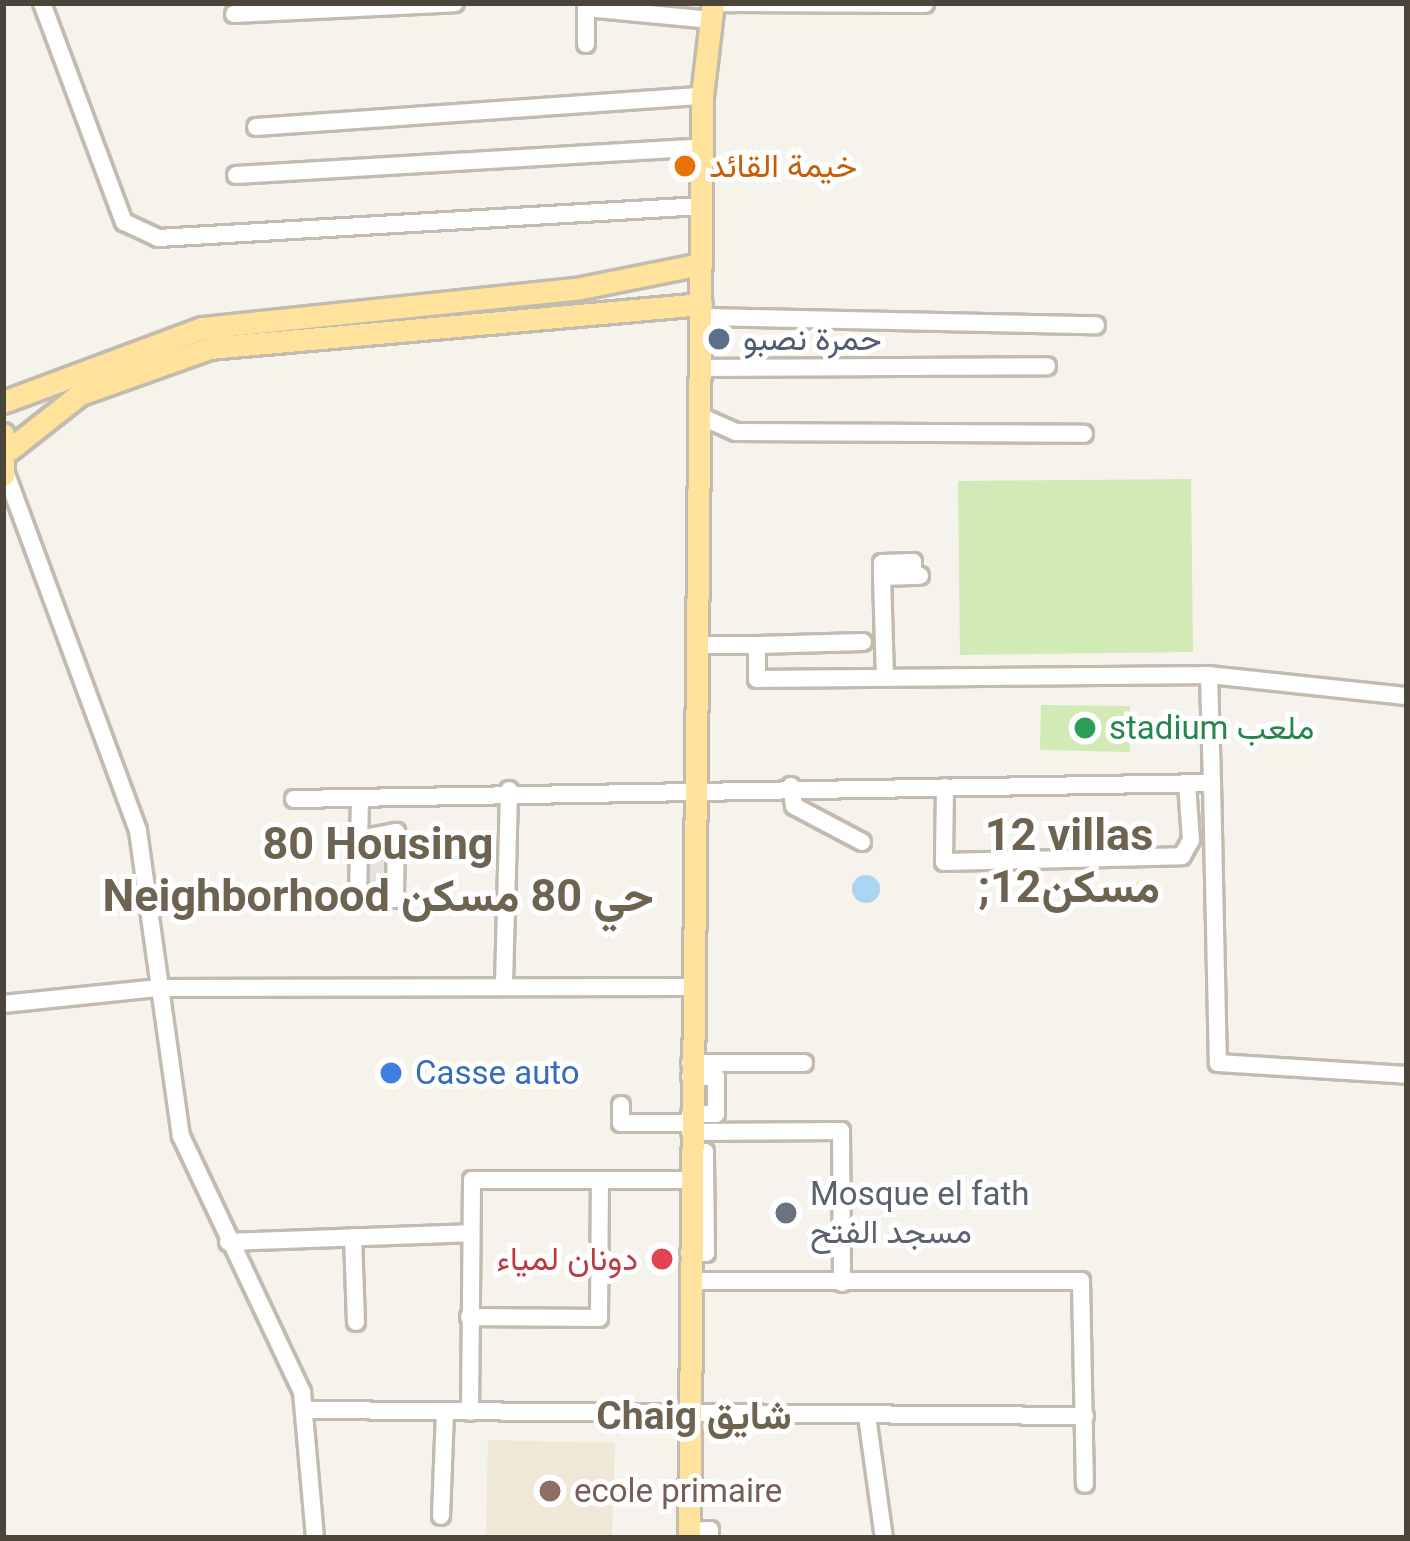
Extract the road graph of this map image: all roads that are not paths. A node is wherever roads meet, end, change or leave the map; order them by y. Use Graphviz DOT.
graph roads {
  1 [pos="42,3"];
  2 [pos="454,3"];
  3 [pos="926,4"];
  4 [pos="644,7"];
  5 [pos="712,8"];
  6 [pos="234,14"];
  7 [pos="586,44"];
  8 [pos="702,96"];
  9 [pos="256,127"];
  10 [pos="703,148"];
  11 [pos="236,175"];
  12 [pos="701,206"];
  13 [pos="701,264"];
  14 [pos="701,311"];
  15 [pos="1096,325"];
  16 [pos="1048,366"];
  17 [pos="700,368"];
  18 [pos="3,402"];
  19 [pos="700,416"];
  20 [pos="1084,434"];
  21 [pos="5,458"];
  22 [pos="3,517"];
  23 [pos="28,544"];
  24 [pos="916,576"];
  25 [pos="863,642"];
  26 [pos="696,645"];
  27 [pos="757,645"];
  28 [pos="1209,675"];
  29 [pos="885,678"];
  30 [pos="1407,696"];
  31 [pos="1212,783"];
  32 [pos="1187,784"];
  33 [pos="791,787"];
  34 [pos="945,787"];
  35 [pos="693,789"];
  36 [pos="509,790"];
  37 [pos="294,799"];
  38 [pos="360,799"];
  39 [pos="359,838"];
  40 [pos="862,842"];
  41 [pos="504,984"];
  42 [pos="689,987"];
  43 [pos="159,988"];
  44 [pos="3,1004"];
  45 [pos="804,1063"];
  46 [pos="690,1070"];
  47 [pos="1407,1075"];
  48 [pos="620,1105"];
  49 [pos="690,1130"];
  50 [pos="601,1180"];
  51 [pos="691,1180"];
  52 [pos="468,1233"];
  53 [pos="352,1237"];
  54 [pos="228,1242"];
  55 [pos="689,1253"];
  56 [pos="689,1281"];
  57 [pos="842,1283"];
  58 [pos="469,1317"];
  59 [pos="356,1322"];
  60 [pos="305,1410"];
  61 [pos="445,1412"];
  62 [pos="470,1412"];
  63 [pos="866,1416"];
  64 [pos="1085,1416"];
  65 [pos="690,1418"];
  66 [pos="1085,1484"];
  67 [pos="441,1516"];
  68 [pos="696,1536"];
  69 [pos="315,1538"];
  70 [pos="884,1538"];
  1 -- 12 [label="street"];
  2 -- 6 [label="street"];
  3 -- 5 [label="street"];
  4 -- 5 [label="street"];
  4 -- 7 [label="street"];
  5 -- 8 [label="main road"];
  8 -- 9 [label="street"];
  8 -- 10 [label="main road"];
  10 -- 11 [label="street"];
  10 -- 12 [label="main road"];
  12 -- 13 [label="main road"];
  13 -- 14 [label="main road"];
  13 -- 18 [label="main road"];
  14 -- 15 [label="street"];
  14 -- 17 [label="main road"];
  14 -- 21 [label="main road"];
  16 -- 17 [label="street"];
  17 -- 19 [label="main road"];
  19 -- 20 [label="street"];
  19 -- 26 [label="main road"];
  21 -- 23 [label="street"];
  22 -- 23 [label="street"];
  23 -- 43 [label="street"];
  24 -- 29 [label="street"];
  25 -- 27 [label="street"];
  26 -- 27 [label="street"];
  26 -- 35 [label="main road"];
  27 -- 29 [label="street"];
  28 -- 29 [label="street"];
  28 -- 30 [label="street"];
  28 -- 31 [label="street"];
  31 -- 32 [label="street"];
  31 -- 47 [label="street"];
  32 -- 34 [label="street"];
  32 -- 34 [label="street"];
  33 -- 34 [label="street"];
  33 -- 35 [label="street"];
  33 -- 40 [label="street"];
  35 -- 36 [label="street"];
  35 -- 42 [label="main road"];
  36 -- 38 [label="street"];
  36 -- 41 [label="street"];
  37 -- 38 [label="street"];
  38 -- 39 [label="street"];
  41 -- 42 [label="street"];
  41 -- 43 [label="street"];
  42 -- 46 [label="main road"];
  43 -- 44 [label="street"];
  43 -- 54 [label="street"];
  45 -- 46 [label="street"];
  46 -- 49 [label="main road"];
  48 -- 49 [label="street"];
  49 -- 51 [label="main road"];
  49 -- 55 [label="street"];
  49 -- 57 [label="street"];
  50 -- 51 [label="street"];
  50 -- 52 [label="street"];
  50 -- 58 [label="street"];
  51 -- 55 [label="main road"];
  52 -- 53 [label="street"];
  52 -- 58 [label="street"];
  53 -- 54 [label="street"];
  53 -- 59 [label="street"];
  54 -- 60 [label="street"];
  55 -- 56 [label="main road"];
  56 -- 57 [label="street"];
  56 -- 65 [label="main road"];
  57 -- 64 [label="street"];
  58 -- 62 [label="street"];
  60 -- 61 [label="street"];
  60 -- 69 [label="street"];
  61 -- 62 [label="street"];
  61 -- 67 [label="street"];
  62 -- 65 [label="street"];
  63 -- 64 [label="street"];
  63 -- 65 [label="street"];
  63 -- 70 [label="street"];
  64 -- 66 [label="street"];
  65 -- 68 [label="main road"];
}
